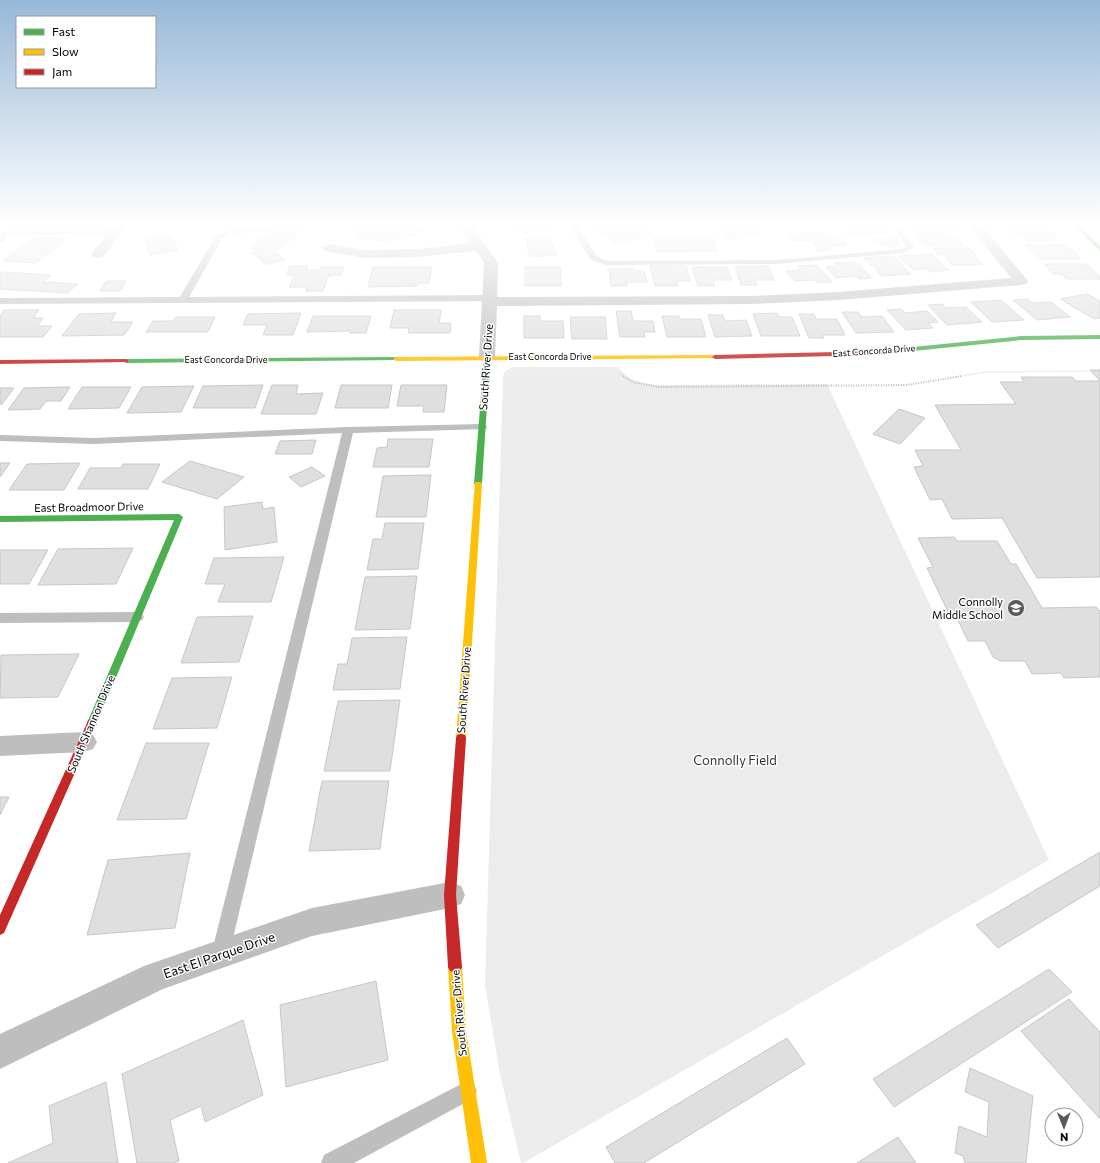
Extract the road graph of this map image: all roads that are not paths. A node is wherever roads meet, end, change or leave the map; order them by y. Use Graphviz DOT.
graph roads {
  1 [pos="195,278"];
  2 [pos="491,278"];
  3 [pos="1020,278"];
  4 [pos="183,300"];
  5 [pos="491,300"];
  6 [pos="0,301"];
  7 [pos="1100,337"];
  8 [pos="487,357"];
  9 [pos="0,362"];
  10 [pos="482,427"];
  11 [pos="348,430"];
  12 [pos="0,438"];
  13 [pos="179,517"];
  14 [pos="0,519"];
  15 [pos="137,617"];
  16 [pos="0,618"];
  17 [pos="84,742"];
  18 [pos="0,746"];
  19 [pos="450,895"];
  20 [pos="1,922"];
  21 [pos="220,954"];
  22 [pos="0,1052"];
  23 [pos="467,1091"];
  24 [pos="332,1163"];
  25 [pos="479,1163"];
  1 -- 4 [label="lane"];
  2 -- 5 [label="street, South River Drive"];
  3 -- 5 [label="street"];
  4 -- 5 [label="lane"];
  4 -- 6 [label="lane"];
  5 -- 8 [label="street, South River Drive"];
  7 -- 8 [label="street, East Concorda Drive"];
  8 -- 9 [label="street, East Concorda Drive"];
  8 -- 10 [label="street, South River Drive"];
  10 -- 11 [label="lane"];
  10 -- 19 [label="street, South River Drive"];
  11 -- 12 [label="lane"];
  11 -- 21 [label="lane"];
  13 -- 14 [label="street, East Broadmoor Drive"];
  13 -- 15 [label="street, South Shannon Drive"];
  15 -- 16 [label="lane"];
  15 -- 17 [label="street, South Shannon Drive"];
  17 -- 18 [label="street"];
  17 -- 20 [label="street, South Shannon Drive"];
  19 -- 21 [label="street, East El Parque Drive"];
  19 -- 23 [label="street, South River Drive"];
  21 -- 22 [label="street, East El Parque Drive"];
  23 -- 24 [label="lane"];
  23 -- 25 [label="street, South River Drive"];
}
